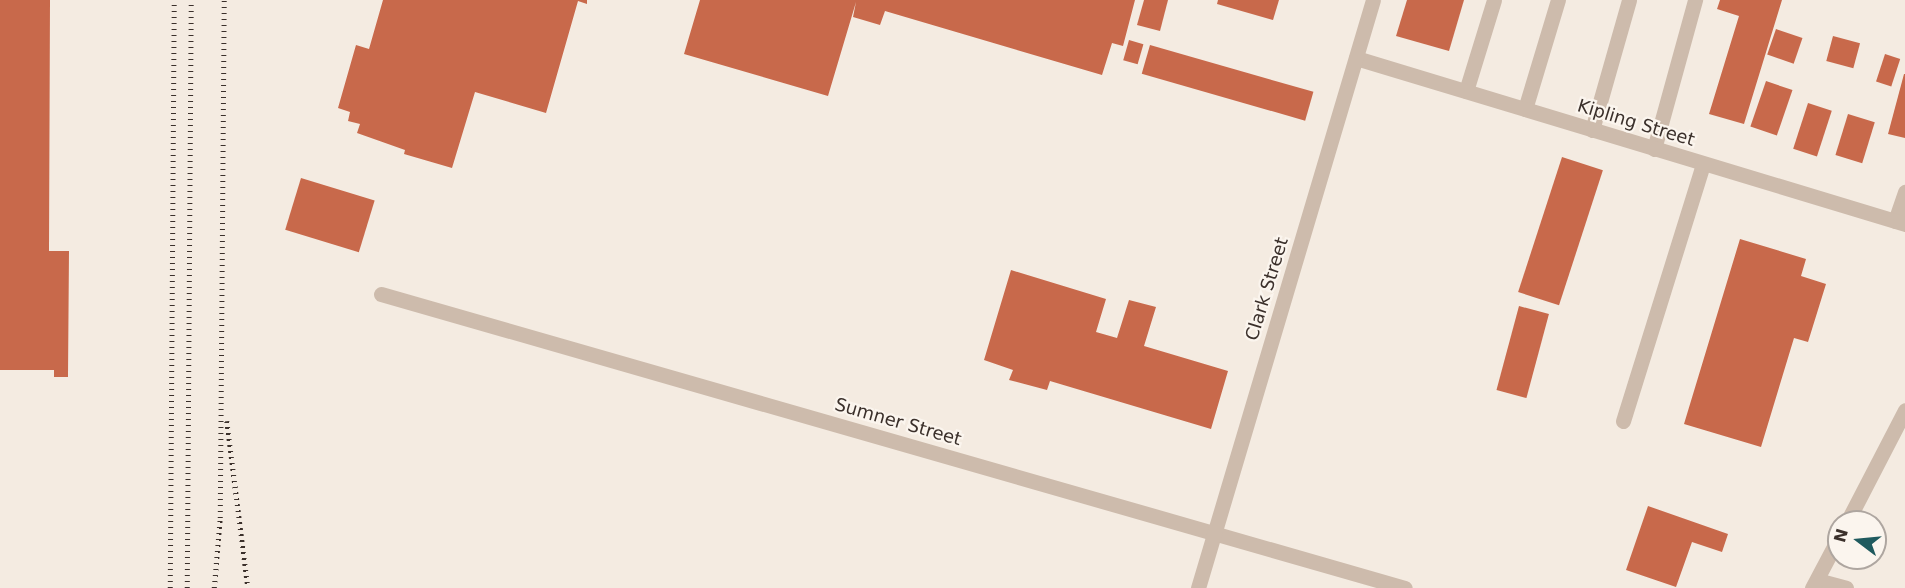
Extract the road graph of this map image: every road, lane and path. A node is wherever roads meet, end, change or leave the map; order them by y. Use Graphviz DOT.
graph roads {
  1 [pos="1373,0"];
  2 [pos="1494,0"];
  3 [pos="1557,0"];
  4 [pos="1629,0"];
  5 [pos="1695,0"];
  6 [pos="1356,58"];
  7 [pos="1466,91"];
  8 [pos="1525,109"];
  9 [pos="1592,130"];
  10 [pos="1654,149"];
  11 [pos="1703,164"];
  12 [pos="1905,192"];
  13 [pos="1900,223"];
  14 [pos="381,294"];
  15 [pos="1905,410"];
  16 [pos="1623,421"];
  17 [pos="1853,510"];
  18 [pos="1214,533"];
  19 [pos="1827,560"];
  20 [pos="1814,584"];
  21 [pos="1197,588"];
  22 [pos="1405,588"];
  23 [pos="1846,588"];
  1 -- 6 [label="street, Clark Street"];
  2 -- 7 [label="street"];
  3 -- 8 [label="street"];
  4 -- 9 [label="street"];
  5 -- 10 [label="street"];
  6 -- 7 [label="street, Kipling Street"];
  6 -- 18 [label="street, Clark Street"];
  7 -- 8 [label="street, Kipling Street"];
  8 -- 9 [label="street, Kipling Street"];
  9 -- 10 [label="street, Kipling Street"];
  10 -- 11 [label="street, Kipling Street"];
  11 -- 13 [label="street, Kipling Street"];
  11 -- 16 [label="street"];
  12 -- 13 [label="street"];
  14 -- 18 [label="street, Sumner Street"];
  15 -- 17 [label="street"];
  18 -- 21 [label="street, Clark Street"];
  18 -- 22 [label="street, Sumner Street"];
  19 -- 20 [label="street"];
  20 -- 23 [label="street"];
}
